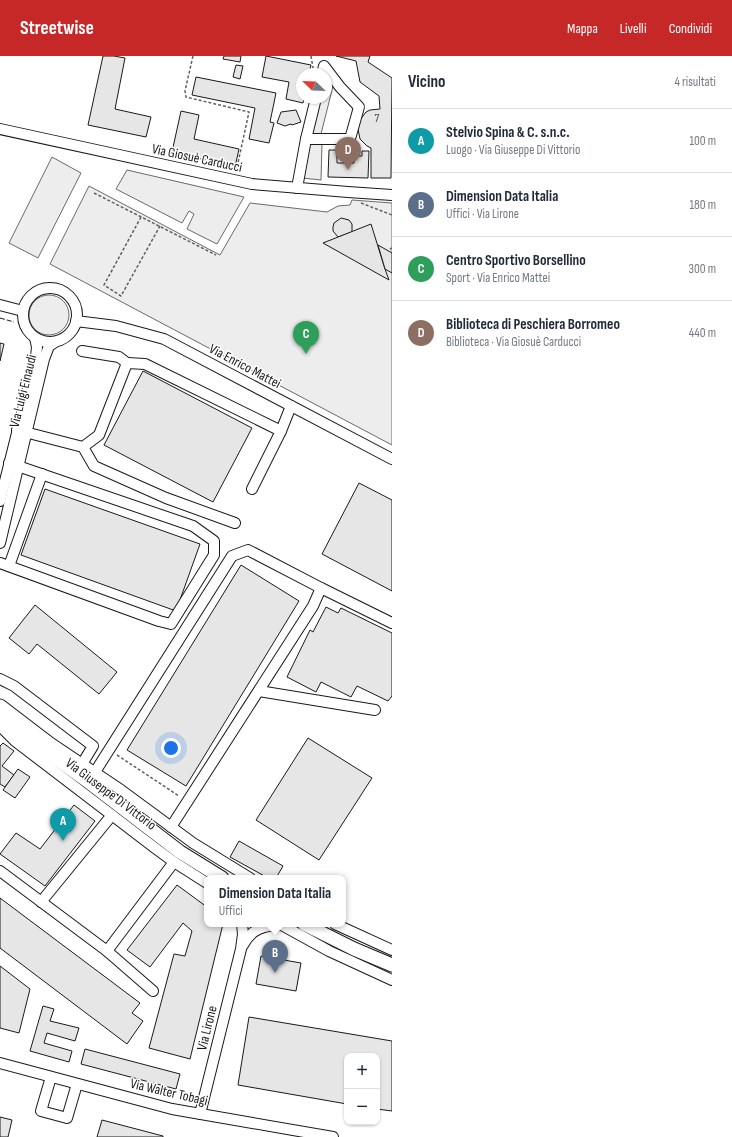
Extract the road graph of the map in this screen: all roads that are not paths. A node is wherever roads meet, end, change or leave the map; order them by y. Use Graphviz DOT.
graph roads {
  1 [pos="320,66"];
  2 [pos="315,104"];
  3 [pos="0,129"];
  4 [pos="306,139"];
  5 [pos="297,188"];
  6 [pos="392,195"];
  7 [pos="0,305"];
  8 [pos="23,311"];
  9 [pos="76,321"];
  10 [pos="35,338"];
  11 [pos="55,342"];
  12 [pos="82,351"];
  13 [pos="127,363"];
  14 [pos="291,406"];
  15 [pos="280,431"];
  16 [pos="22,432"];
  17 [pos="83,447"];
  18 [pos="392,459"];
  19 [pos="14,465"];
  20 [pos="42,474"];
  21 [pos="252,488"];
  22 [pos="0,501"];
  23 [pos="235,523"];
  24 [pos="0,543"];
  25 [pos="4,565"];
  26 [pos="321,588"];
  27 [pos="392,623"];
  28 [pos="0,679"];
  29 [pos="259,691"];
  30 [pos="0,706"];
  31 [pos="375,710"];
  32 [pos="0,718"];
  33 [pos="0,726"];
  34 [pos="42,737"];
  35 [pos="82,764"];
  36 [pos="92,777"];
  37 [pos="112,815"];
  38 [pos="171,827"];
  39 [pos="174,862"];
  40 [pos="0,871"];
  41 [pos="217,875"];
  42 [pos="245,875"];
  43 [pos="204,882"];
  44 [pos="41,902"];
  45 [pos="242,927"];
  46 [pos="264,927"];
  47 [pos="286,927"];
  48 [pos="310,927"];
  49 [pos="342,927"];
  50 [pos="241,949"];
  51 [pos="392,950"];
  52 [pos="107,951"];
  53 [pos="392,965"];
  54 [pos="392,980"];
  55 [pos="153,991"];
  56 [pos="0,1063"];
  57 [pos="51,1077"];
  58 [pos="77,1084"];
  59 [pos="200,1114"];
  60 [pos="280,1133"];
  61 [pos="333,1137"];
  1 -- 4 [label="street"];
  2 -- 4 [label="street"];
  3 -- 5 [label="street, Via Giosuè Carducci"];
  4 -- 5 [label="street"];
  5 -- 6 [label="street, Via Giosuè Carducci"];
  7 -- 8 [label="street"];
  8 -- 9 [label="street"];
  8 -- 10 [label="street"];
  9 -- 11 [label="street"];
  9 -- 14 [label="street, Via Enrico Mattei"];
  10 -- 11 [label="street"];
  10 -- 16 [label="street, Via Luigi Einaudi"];
  11 -- 16 [label="street, Via Luigi Einaudi"];
  12 -- 13 [label="street"];
  13 -- 15 [label="street"];
  13 -- 17 [label="street"];
  14 -- 15 [label="street"];
  14 -- 18 [label="street, Via Enrico Mattei"];
  15 -- 21 [label="street"];
  16 -- 17 [label="street"];
  16 -- 19 [label="street, Via Luigi Einaudi"];
  17 -- 23 [label="street"];
  19 -- 20 [label="street"];
  19 -- 22 [label="street, Via Luigi Einaudi"];
  19 -- 24 [label="street, Via Luigi Einaudi"];
  20 -- 25 [label="street"];
  20 -- 25 [label="street"];
  26 -- 27 [label="street"];
  26 -- 29 [label="street"];
  26 -- 36 [label="street"];
  28 -- 35 [label="street"];
  29 -- 31 [label="street"];
  29 -- 38 [label="street"];
  30 -- 34 [label="main road, Via Giuseppe Di Vittorio"];
  32 -- 36 [label="main road, Via Giuseppe Di Vittorio"];
  33 -- 37 [label="street, Via Giuseppe Di Vittorio"];
  34 -- 35 [label="street, Via Giuseppe Di Vittorio"];
  34 -- 36 [label="main road, Via Giuseppe Di Vittorio"];
  35 -- 36 [label="street, Via Giuseppe Di Vittorio"];
  36 -- 38 [label="street, Via Giuseppe Di Vittorio"];
  36 -- 41 [label="main road, Via Giuseppe Di Vittorio"];
  37 -- 39 [label="street, Via Giuseppe Di Vittorio"];
  37 -- 44 [label="street"];
  38 -- 42 [label="street, Via Giuseppe Di Vittorio"];
  39 -- 43 [label="street, Via Giuseppe Di Vittorio"];
  39 -- 52 [label="street"];
  40 -- 44 [label="street"];
  44 -- 52 [label="street"];
  45 -- 50 [label="street, Via Lirone"];
  46 -- 50 [label="street, Via Lirone"];
  47 -- 54 [label="street"];
  48 -- 53 [label="main road"];
  49 -- 51 [label="street"];
  50 -- 59 [label="street, Via Lirone"];
  52 -- 55 [label="street"];
  56 -- 57 [label="street, Via Walter Tobagi"];
  57 -- 58 [label="street, Via Walter Tobagi"];
  57 -- 58 [label="street"];
  58 -- 59 [label="street, Via Walter Tobagi"];
  59 -- 60 [label="street, Via Walter Tobagi"];
  60 -- 61 [label="street, Via Walter Tobagi"];
}
